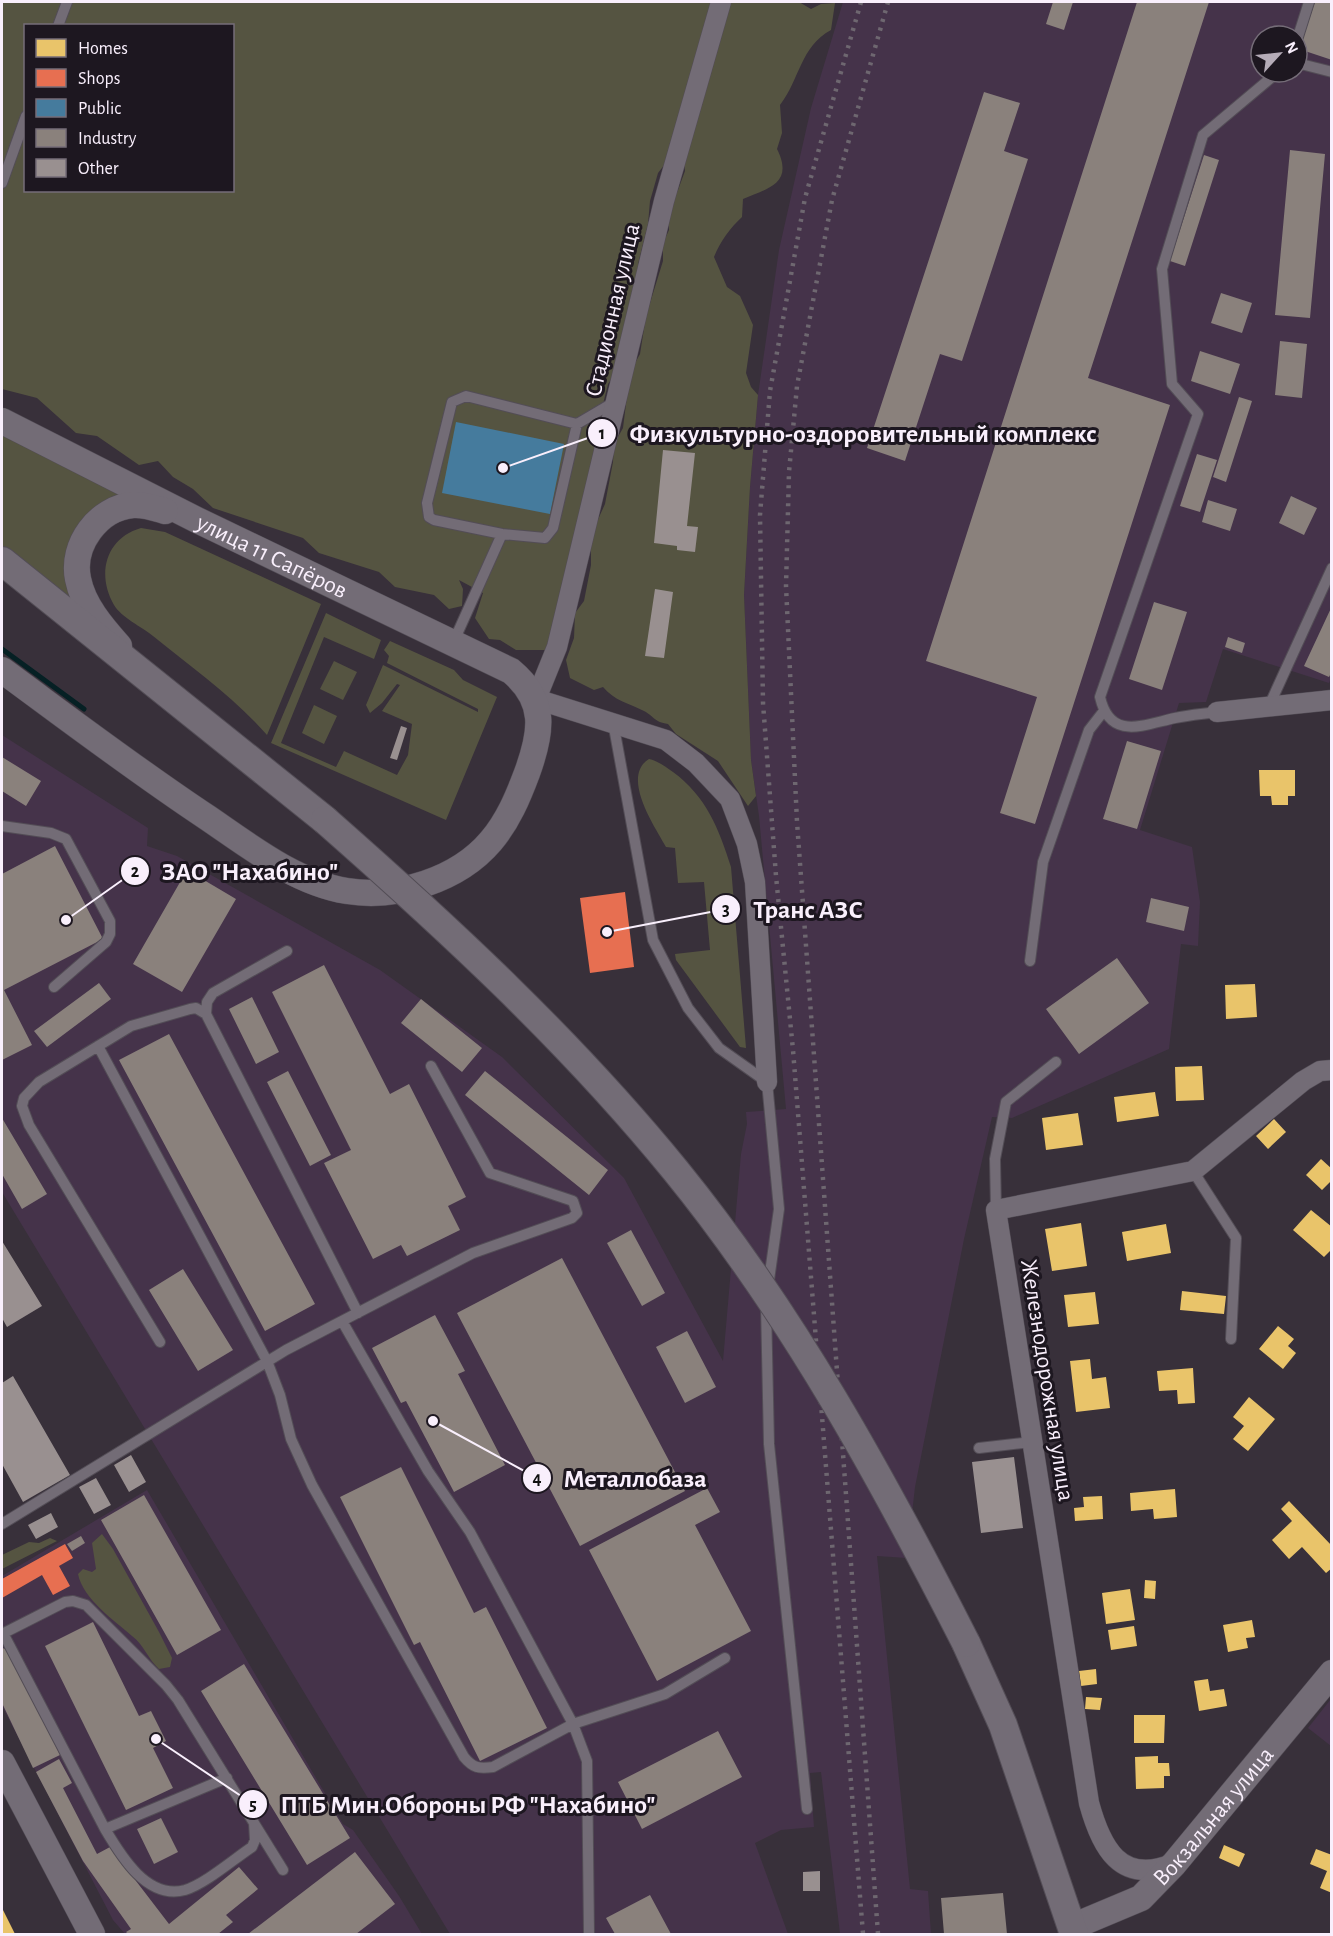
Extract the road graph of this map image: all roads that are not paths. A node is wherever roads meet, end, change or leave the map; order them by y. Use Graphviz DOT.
graph roads {
  1 [pos="67,2"];
  2 [pos="721,2"];
  3 [pos="1309,2"];
  4 [pos="59,24"];
  5 [pos="1302,24"];
  6 [pos="1309,66"];
  7 [pos="1332,72"];
  8 [pos="1264,84"];
  9 [pos="24,122"];
  10 [pos="2,183"];
  11 [pos="617,401"];
  12 [pos="2,421"];
  13 [pos="577,424"];
  14 [pos="197,520"];
  15 [pos="502,534"];
  16 [pos="2,561"];
  17 [pos="1332,568"];
  18 [pos="453,643"];
  19 [pos="2,670"];
  20 [pos="142,672"];
  21 [pos="536,699"];
  22 [pos="1332,700"];
  23 [pos="1269,706"];
  24 [pos="1103,712"];
  25 [pos="1217,712"];
  26 [pos="612,721"];
  27 [pos="2,826"];
  28 [pos="287,951"];
  29 [pos="1030,961"];
  30 [pos="54,987"];
  31 [pos="206,1014"];
  32 [pos="98,1046"];
  33 [pos="1056,1062"];
  34 [pos="431,1066"];
  35 [pos="1332,1070"];
  36 [pos="767,1082"];
  37 [pos="1194,1170"];
  38 [pos="996,1210"];
  39 [pos="358,1313"];
  40 [pos="342,1321"];
  41 [pos="1231,1340"];
  42 [pos="160,1342"];
  43 [pos="267,1361"];
  44 [pos="1032,1442"];
  45 [pos="979,1448"];
  46 [pos="2,1524"];
  47 [pos="2,1634"];
  48 [pos="725,1658"];
  49 [pos="1332,1673"];
  50 [pos="573,1724"];
  51 [pos="2,1763"];
  52 [pos="227,1778"];
  53 [pos="807,1809"];
  54 [pos="254,1823"];
  55 [pos="105,1829"];
  56 [pos="1174,1864"];
  57 [pos="283,1870"];
  58 [pos="1073,1931"];
  59 [pos="92,1935"];
  60 [pos="589,1935"];
  1 -- 4 [label="lane"];
  2 -- 11 [label="street, Стадионная улица"];
  3 -- 5 [label="lane"];
  6 -- 7 [label="lane"];
  8 -- 24 [label="lane"];
  9 -- 10 [label="lane"];
  11 -- 13 [label="lane"];
  11 -- 21 [label="street, Стадионная улица"];
  12 -- 14 [label="street, улица 11 Сапёров"];
  13 -- 15 [label="lane"];
  13 -- 15 [label="lane"];
  14 -- 18 [label="street, улица 11 Сапёров"];
  14 -- 20 [label="street"];
  15 -- 18 [label="lane"];
  16 -- 20 [label="main road, Вокзальная улица"];
  17 -- 23 [label="lane"];
  18 -- 21 [label="street, улица 11 Сапёров"];
  19 -- 21 [label="street"];
  20 -- 58 [label="main road, Вокзальная улица, bridge"];
  21 -- 26 [label="street"];
  22 -- 23 [label="street"];
  23 -- 25 [label="street"];
  24 -- 25 [label="lane"];
  24 -- 29 [label="lane"];
  26 -- 36 [label="lane"];
  26 -- 36 [label="street"];
  27 -- 30 [label="lane"];
  28 -- 31 [label="lane"];
  31 -- 32 [label="lane"];
  31 -- 39 [label="lane"];
  32 -- 42 [label="lane"];
  32 -- 43 [label="lane"];
  33 -- 38 [label="lane"];
  34 -- 39 [label="lane"];
  35 -- 37 [label="street"];
  36 -- 53 [label="lane"];
  37 -- 38 [label="street"];
  37 -- 41 [label="lane"];
  38 -- 44 [label="street, Железнодорожная улица"];
  39 -- 40 [label="lane"];
  40 -- 43 [label="lane"];
  40 -- 50 [label="lane"];
  43 -- 46 [label="lane"];
  43 -- 50 [label="lane"];
  44 -- 45 [label="lane"];
  44 -- 56 [label="street, Железнодорожная улица"];
  47 -- 52 [label="lane"];
  47 -- 55 [label="lane"];
  48 -- 50 [label="lane"];
  49 -- 56 [label="street, Вокзальная улица"];
  50 -- 60 [label="lane"];
  51 -- 59 [label="street"];
  52 -- 54 [label="lane"];
  52 -- 55 [label="lane"];
  54 -- 55 [label="lane"];
  54 -- 57 [label="lane"];
  56 -- 58 [label="street, Вокзальная улица"];
}
